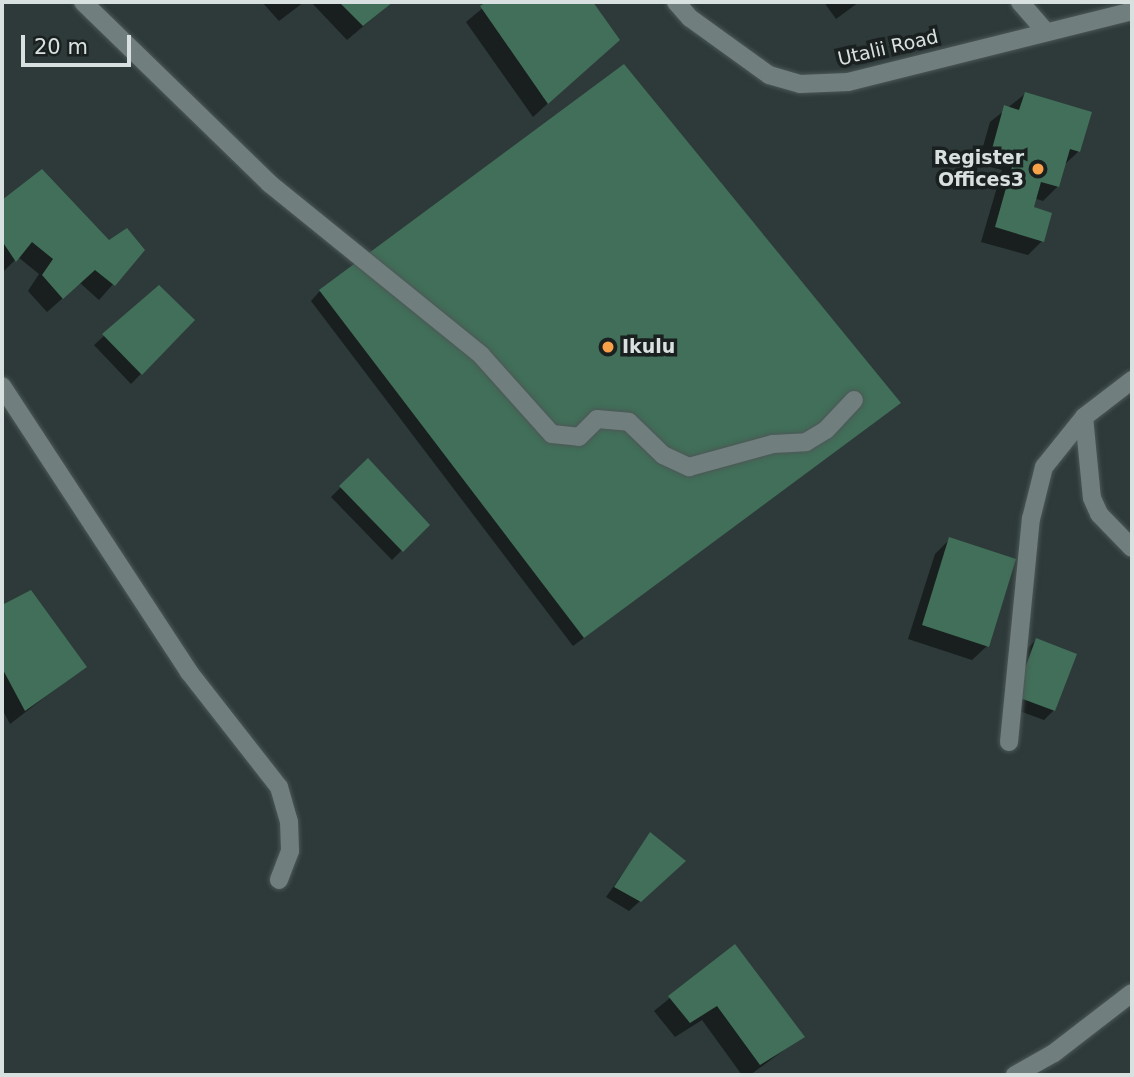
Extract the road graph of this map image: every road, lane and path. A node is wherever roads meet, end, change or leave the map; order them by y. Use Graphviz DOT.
graph roads {
  1 [pos="83,2"];
  2 [pos="676,2"];
  3 [pos="1020,2"];
  4 [pos="1125,9"];
  5 [pos="1045,31"];
  6 [pos="1132,380"];
  7 [pos="2,386"];
  8 [pos="855,400"];
  9 [pos="1084,417"];
  10 [pos="1132,548"];
  11 [pos="1009,742"];
  12 [pos="279,880"];
  13 [pos="1132,993"];
  14 [pos="1015,1075"];
  1 -- 8 [label="street"];
  2 -- 5 [label="street, Utalii Road"];
  3 -- 5 [label="street"];
  4 -- 5 [label="street, Utalii Road"];
  6 -- 9 [label="street"];
  7 -- 12 [label="street"];
  9 -- 10 [label="street"];
  9 -- 11 [label="street"];
  13 -- 14 [label="street"];
}
